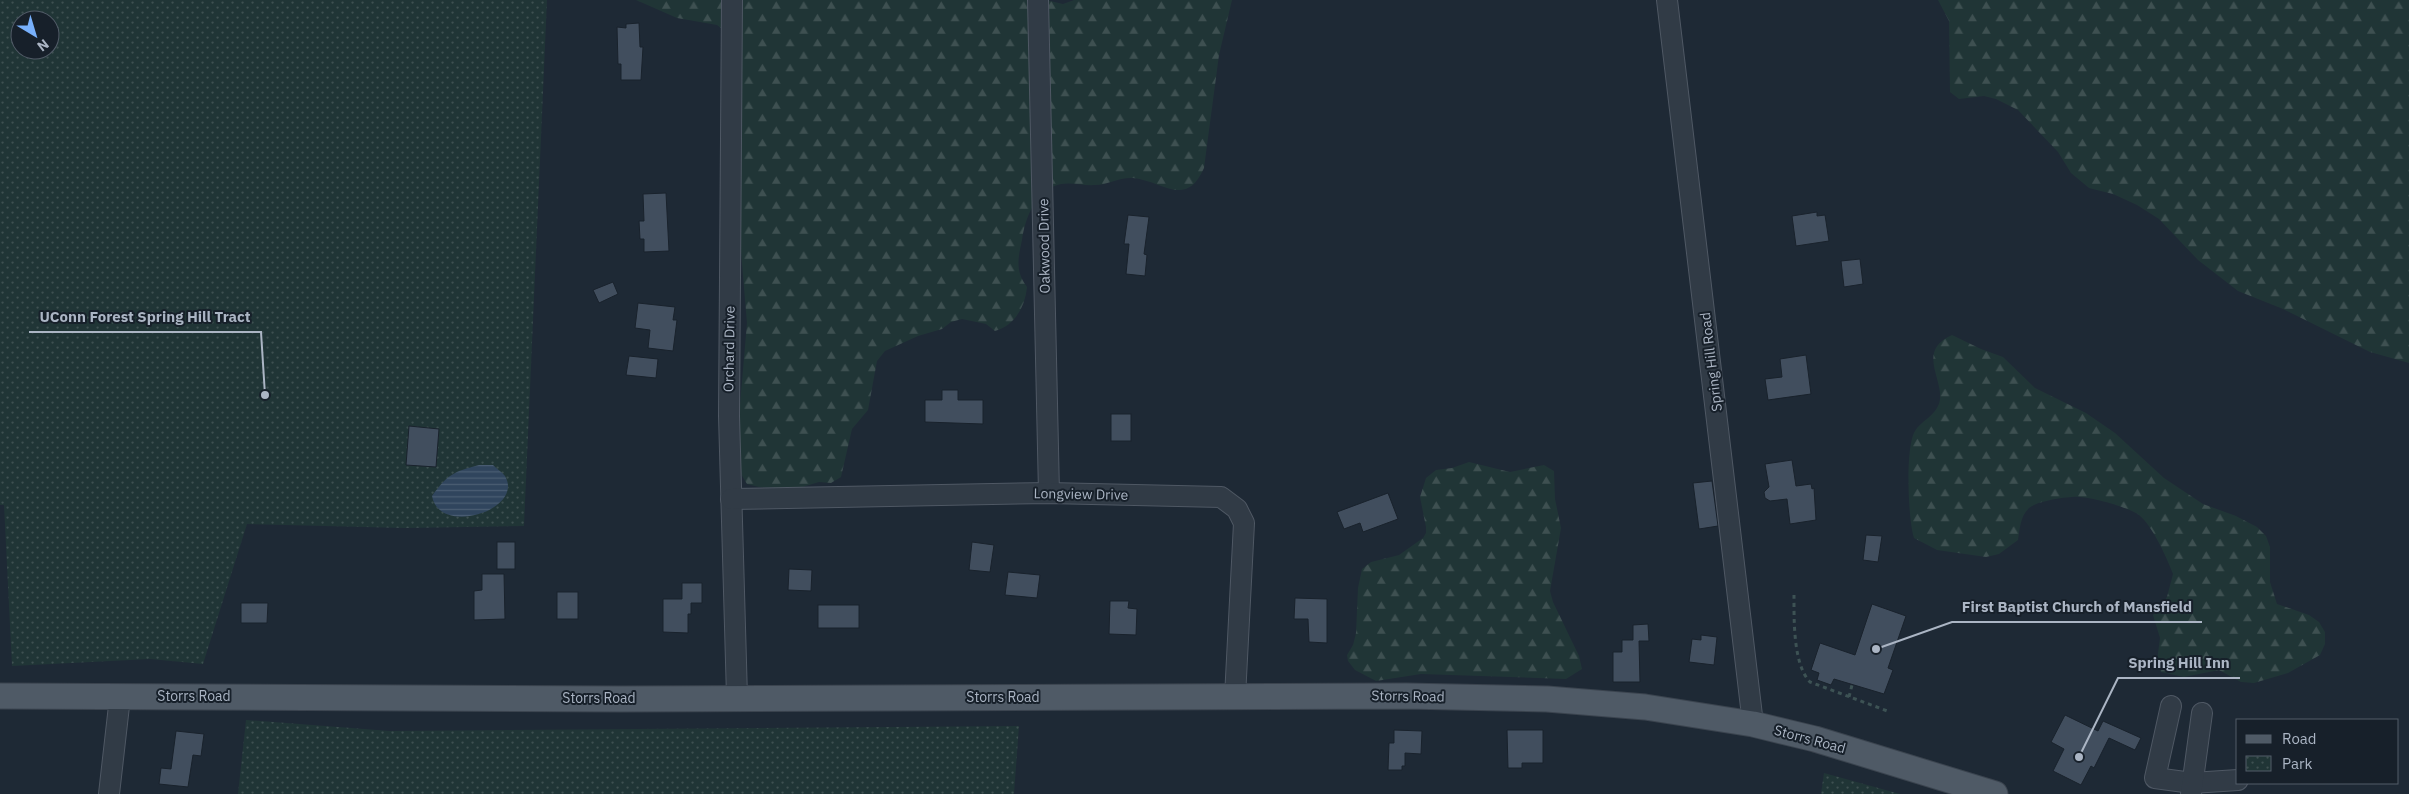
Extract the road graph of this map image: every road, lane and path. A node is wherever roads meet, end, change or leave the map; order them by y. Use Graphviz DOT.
graph roads {
  1 [pos="732,0"];
  2 [pos="1038,0"];
  3 [pos="1667,0"];
  4 [pos="1049,493"];
  5 [pos="731,499"];
  6 [pos="1794,595"];
  7 [pos="1852,685"];
  8 [pos="0,696"];
  9 [pos="1235,696"];
  10 [pos="1849,696"];
  11 [pos="120,697"];
  12 [pos="737,697"];
  13 [pos="2171,706"];
  14 [pos="1890,712"];
  15 [pos="2202,713"];
  16 [pos="1754,724"];
  17 [pos="2236,780"];
  18 [pos="2192,789"];
  19 [pos="109,794"];
  20 [pos="1995,794"];
  1 -- 5 [label="street, Orchard Drive"];
  2 -- 4 [label="street, Oakwood Drive"];
  3 -- 16 [label="street, Spring Hill Road"];
  4 -- 5 [label="street, Longview Drive"];
  4 -- 9 [label="street, Longview Drive"];
  5 -- 12 [label="street, Orchard Drive"];
  6 -- 10 [label="path"];
  7 -- 10 [label="path"];
  8 -- 11 [label="main road, Storrs Road"];
  9 -- 12 [label="main road, Storrs Road"];
  9 -- 16 [label="main road, Storrs Road"];
  10 -- 14 [label="path"];
  11 -- 12 [label="main road, Storrs Road"];
  11 -- 19 [label="street"];
  13 -- 18 [label="street"];
  15 -- 18 [label="street"];
  16 -- 20 [label="main road, Storrs Road"];
  17 -- 18 [label="street"];
}
